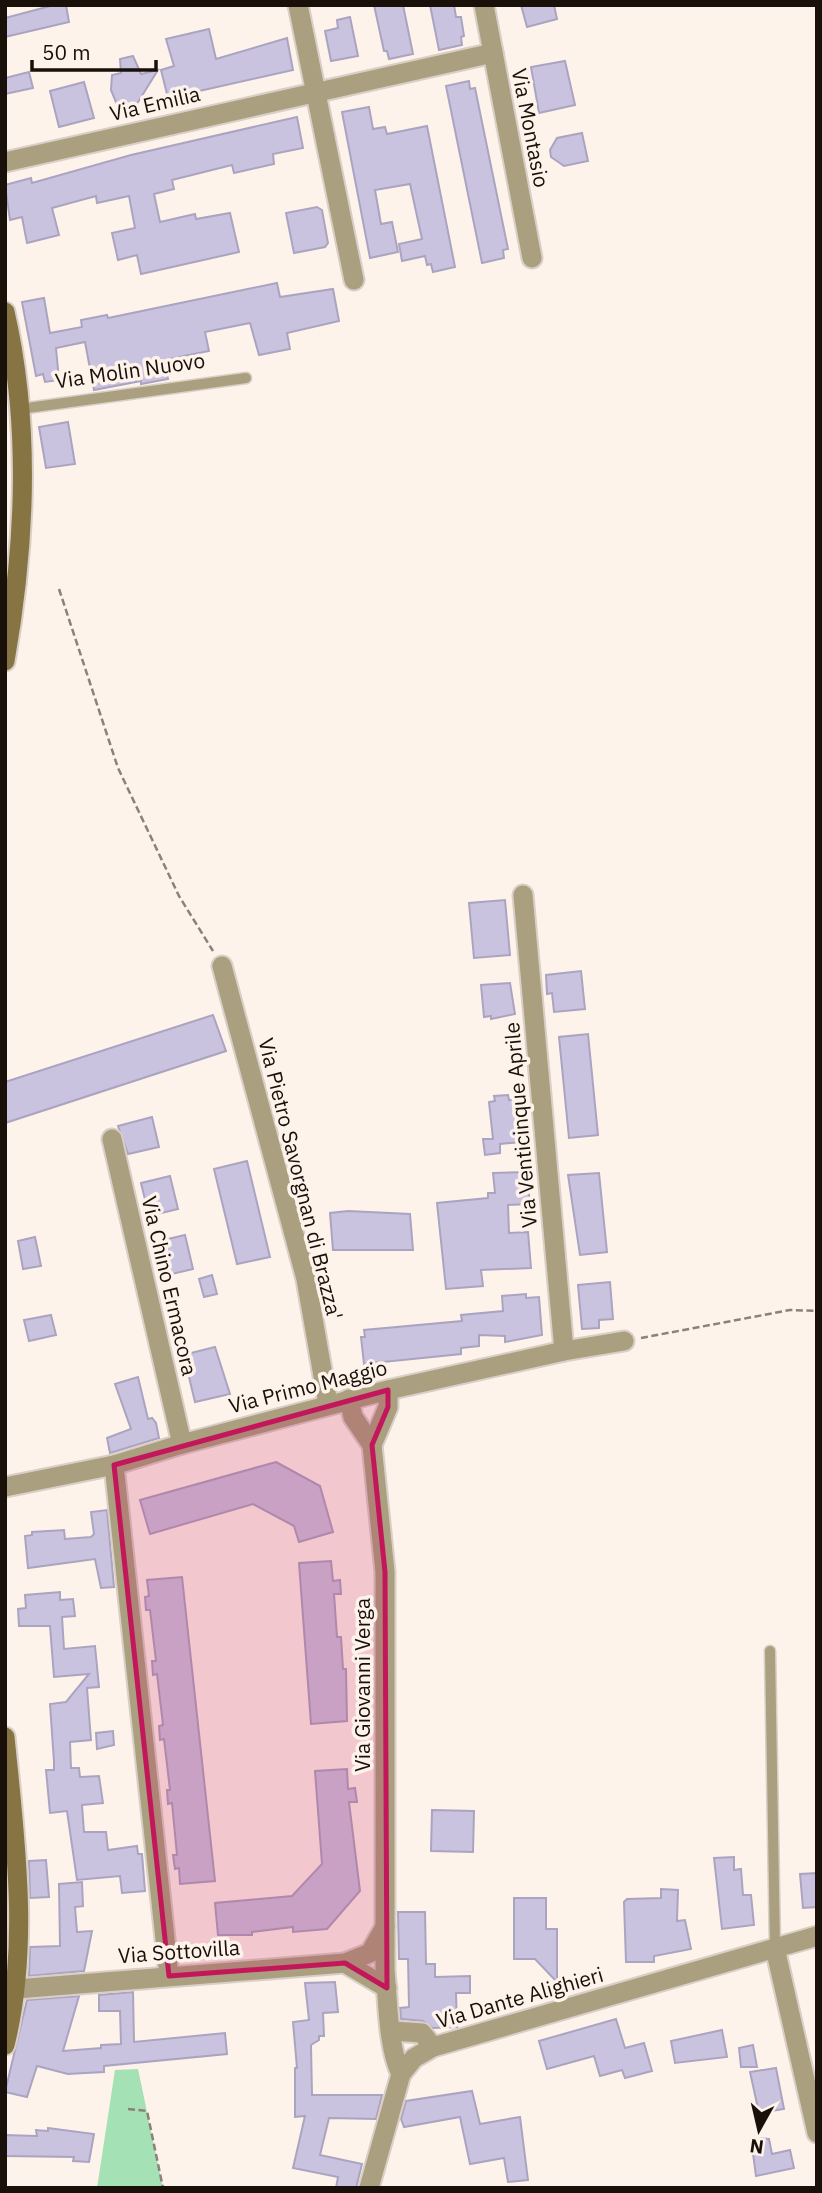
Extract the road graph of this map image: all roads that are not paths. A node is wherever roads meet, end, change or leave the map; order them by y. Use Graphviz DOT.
graph roads {
  1 [pos="298,5"];
  2 [pos="484,5"];
  3 [pos="493,53"];
  4 [pos="314,91"];
  5 [pos="5,162"];
  6 [pos="532,258"];
  7 [pos="355,280"];
  8 [pos="5,312"];
  9 [pos="246,379"];
  10 [pos="20,409"];
  11 [pos="5,661"];
  12 [pos="523,895"];
  13 [pos="222,966"];
  14 [pos="112,1139"];
  15 [pos="624,1341"];
  16 [pos="564,1351"];
  17 [pos="388,1390"];
  18 [pos="349,1399"];
  19 [pos="328,1404"];
  20 [pos="182,1444"];
  21 [pos="372,1445"];
  22 [pos="114,1465"];
  23 [pos="5,1487"];
  24 [pos="770,1651"];
  25 [pos="5,1737"];
  26 [pos="385,1926"];
  27 [pos="817,1937"];
  28 [pos="775,1948"];
  29 [pos="345,1963"];
  30 [pos="169,1976"];
  31 [pos="387,1988"];
  32 [pos="16,1989"];
  33 [pos="393,2031"];
  34 [pos="5,2045"];
  35 [pos="433,2047"];
  36 [pos="401,2074"];
  37 [pos="817,2133"];
  38 [pos="369,2188"];
  1 -- 4 [label="street"];
  2 -- 3 [label="street, Via Montasio"];
  3 -- 4 [label="street, Via Emilia"];
  3 -- 6 [label="street, Via Montasio"];
  4 -- 5 [label="street, Via Emilia"];
  4 -- 7 [label="street"];
  8 -- 10 [label="main road"];
  9 -- 10 [label="lane, Via Molin Nuovo"];
  10 -- 11 [label="main road"];
  12 -- 16 [label="street, Via Venticinque Aprile"];
  13 -- 19 [label="street, Via Pietro Savorgnan di Brazza'"];
  14 -- 20 [label="street, Via Chino Ermacora"];
  15 -- 16 [label="street, Via Primo Maggio"];
  16 -- 17 [label="street, Via Primo Maggio"];
  17 -- 18 [label="street, Via Primo Maggio"];
  17 -- 21 [label="street, Via Giovanni Verga"];
  18 -- 19 [label="street, Via Primo Maggio"];
  18 -- 21 [label="street, Via Giovanni Verga"];
  19 -- 20 [label="street, Via Primo Maggio"];
  20 -- 22 [label="street, Via Primo Maggio"];
  21 -- 26 [label="street, Via Giovanni Verga"];
  22 -- 23 [label="street, Via Primo Maggio"];
  22 -- 30 [label="street"];
  24 -- 28 [label="lane"];
  25 -- 32 [label="main road"];
  26 -- 29 [label="street, Via Sottovilla"];
  26 -- 31 [label="street"];
  27 -- 28 [label="street, Via Dante Alighieri"];
  28 -- 35 [label="street, Via Dante Alighieri"];
  28 -- 37 [label="street"];
  29 -- 30 [label="street, Via Sottovilla"];
  29 -- 31 [label="street"];
  30 -- 32 [label="street, Via Sottovilla"];
  31 -- 33 [label="street"];
  32 -- 34 [label="main road"];
  33 -- 35 [label="street"];
  33 -- 36 [label="street"];
  35 -- 36 [label="street, Via Dante Alighieri"];
  36 -- 38 [label="street"];
}
